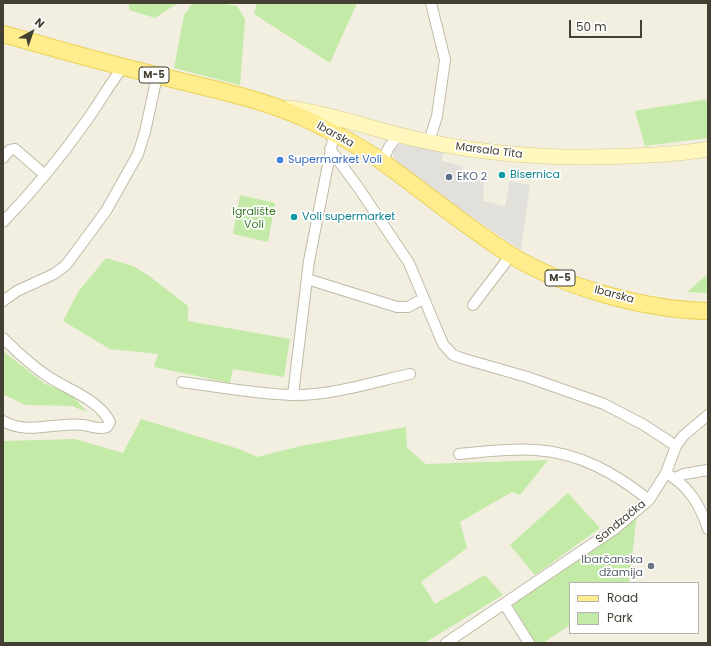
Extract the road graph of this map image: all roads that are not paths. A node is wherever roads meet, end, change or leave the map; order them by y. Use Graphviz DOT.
graph roads {
  1 [pos="431,3"];
  2 [pos="3,34"];
  3 [pos="123,67"];
  4 [pos="157,76"];
  5 [pos="336,126"];
  6 [pos="398,135"];
  7 [pos="429,142"];
  8 [pos="330,149"];
  9 [pos="708,149"];
  10 [pos="3,158"];
  11 [pos="382,162"];
  12 [pos="46,175"];
  13 [pos="3,222"];
  14 [pos="511,255"];
  15 [pos="307,280"];
  16 [pos="424,299"];
  17 [pos="3,301"];
  18 [pos="473,305"];
  19 [pos="708,311"];
  20 [pos="3,338"];
  21 [pos="410,374"];
  22 [pos="182,382"];
  23 [pos="293,395"];
  24 [pos="708,415"];
  25 [pos="3,421"];
  26 [pos="676,446"];
  27 [pos="459,454"];
  28 [pos="708,470"];
  29 [pos="671,476"];
  30 [pos="649,500"];
  31 [pos="703,504"];
  32 [pos="708,529"];
  33 [pos="505,605"];
  34 [pos="457,640"];
  35 [pos="446,643"];
  36 [pos="529,643"];
  1 -- 7 [label="street"];
  2 -- 3 [label="main road, Ibarska / M-5"];
  3 -- 4 [label="main road, Ibarska / M-5"];
  3 -- 12 [label="street"];
  4 -- 5 [label="main road, Ibarska / M-5"];
  4 -- 17 [label="street"];
  5 -- 6 [label="street, Marsala Tita"];
  5 -- 8 [label="street"];
  5 -- 11 [label="main road, Ibarska / M-5"];
  6 -- 7 [label="street, Marsala Tita"];
  6 -- 11 [label="street"];
  7 -- 9 [label="street, Marsala Tita"];
  8 -- 15 [label="street"];
  8 -- 16 [label="street"];
  10 -- 12 [label="street"];
  11 -- 14 [label="main road, Ibarska / M-5"];
  12 -- 13 [label="street"];
  14 -- 18 [label="street"];
  14 -- 19 [label="main road, Ibarska / M-5"];
  15 -- 16 [label="street"];
  15 -- 23 [label="street"];
  16 -- 26 [label="street"];
  20 -- 25 [label="street"];
  21 -- 23 [label="street"];
  22 -- 23 [label="street"];
  24 -- 26 [label="street, Sandzačka"];
  26 -- 29 [label="street, Sandzačka"];
  27 -- 30 [label="street"];
  28 -- 29 [label="street"];
  29 -- 30 [label="street, Sandzačka"];
  29 -- 31 [label="street"];
  30 -- 33 [label="street, Sandzačka"];
  31 -- 32 [label="street"];
  33 -- 34 [label="street, Sandzačka"];
  33 -- 36 [label="street"];
  34 -- 35 [label="street, Sandzačka"];
}
